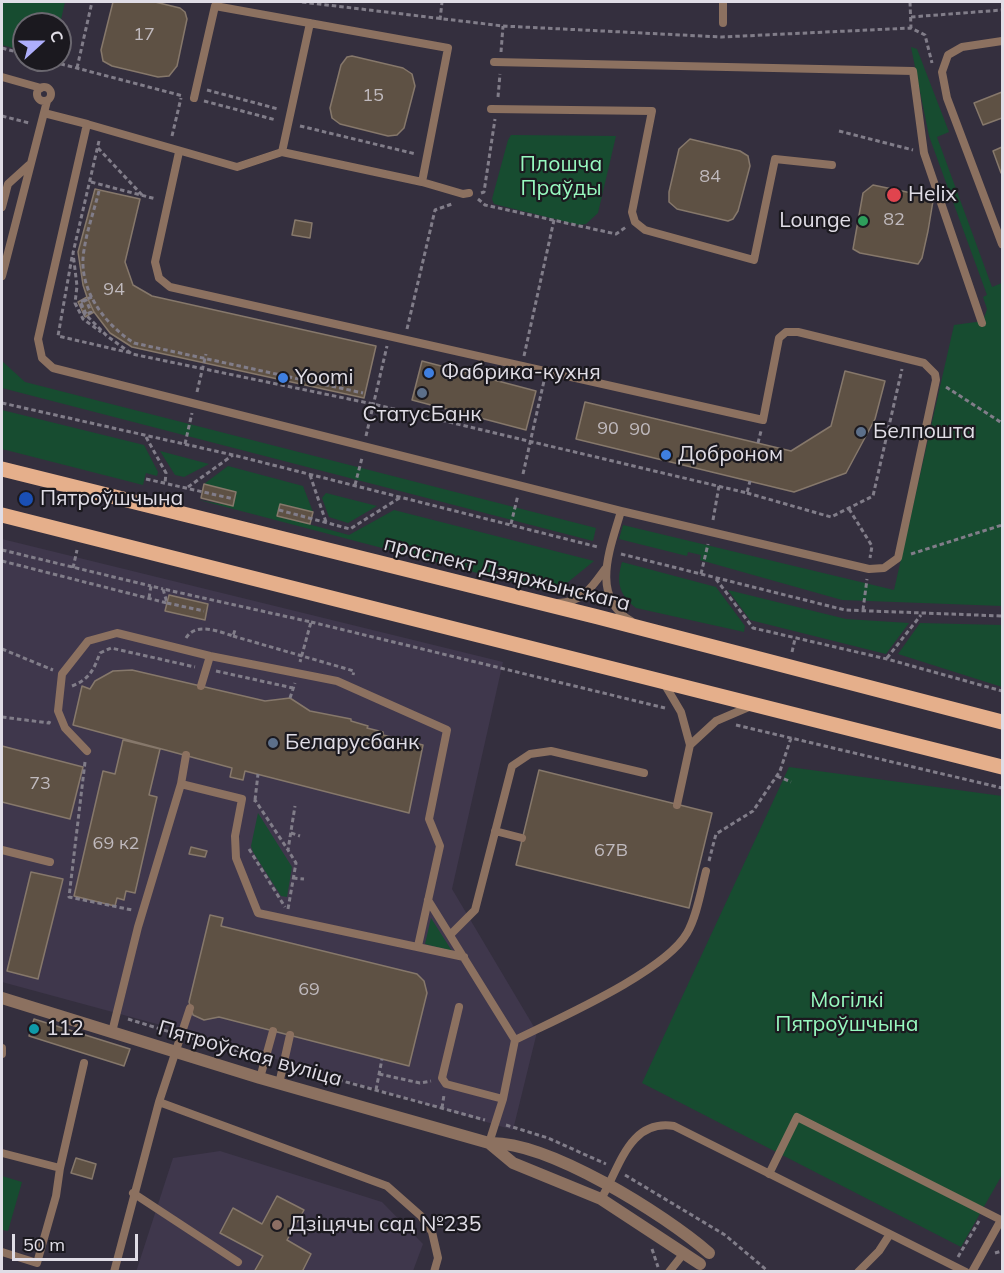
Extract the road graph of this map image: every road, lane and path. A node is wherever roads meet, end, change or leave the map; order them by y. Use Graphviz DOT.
graph roads {
  1 [pos="92,2"];
  2 [pos="302,2"];
  3 [pos="442,2"];
  4 [pos="723,2"];
  5 [pos="910,2"];
  6 [pos="1002,10"];
  7 [pos="910,17"];
  8 [pos="440,20"];
  9 [pos="310,23"];
  10 [pos="723,23"];
  11 [pos="911,28"];
  12 [pos="1002,41"];
  13 [pos="494,62"];
  14 [pos="933,65"];
  15 [pos="72,67"];
  16 [pos="77,68"];
  17 [pos="2,77"];
  18 [pos="196,87"];
  19 [pos="194,98"];
  20 [pos="491,109"];
  21 [pos="291,112"];
  22 [pos="44,113"];
  23 [pos="2,116"];
  24 [pos="289,123"];
  25 [pos="87,124"];
  26 [pos="41,126"];
  27 [pos="839,131"];
  28 [pos="84,136"];
  29 [pos="98,148"];
  30 [pos="179,152"];
  31 [pos="282,152"];
  32 [pos="924,153"];
  33 [pos="427,156"];
  34 [pos="30,164"];
  35 [pos="832,165"];
  36 [pos="422,182"];
  37 [pos="99,191"];
  38 [pos="470,193"];
  39 [pos="142,195"];
  40 [pos="2,207"];
  41 [pos="554,220"];
  42 [pos="635,222"];
  43 [pos="1002,244"];
  44 [pos="73,253"];
  45 [pos="2,276"];
  46 [pos="92,297"];
  47 [pos="982,323"];
  48 [pos="107,336"];
  49 [pos="390,336"];
  50 [pos="132,354"];
  51 [pos="904,358"];
  52 [pos="522,365"];
  53 [pos="546,371"];
  54 [pos="936,380"];
  55 [pos="363,393"];
  56 [pos="2,403"];
  57 [pos="373,404"];
  58 [pos="1002,423"];
  59 [pos="146,437"];
  60 [pos="531,441"];
  61 [pos="364,446"];
  62 [pos="233,455"];
  63 [pos="2,470"];
  64 [pos="310,474"];
  65 [pos="146,479"];
  66 [pos="750,481"];
  67 [pos="165,483"];
  68 [pos="355,485"];
  69 [pos="520,485"];
  70 [pos="187,488"];
  71 [pos="747,493"];
  72 [pos="401,497"];
  73 [pos="234,499"];
  74 [pos="849,509"];
  75 [pos="279,510"];
  76 [pos="621,511"];
  77 [pos="2,515"];
  78 [pos="326,522"];
  79 [pos="511,525"];
  80 [pos="1002,525"];
  81 [pos="2,550"];
  82 [pos="610,551"];
  83 [pos="898,558"];
  84 [pos="47,562"];
  85 [pos="2,564"];
  86 [pos="605,568"];
  87 [pos="869,568"];
  88 [pos="44,572"];
  89 [pos="715,578"];
  90 [pos="151,586"];
  91 [pos="163,589"];
  92 [pos="149,598"];
  93 [pos="167,603"];
  94 [pos="542,604"];
  95 [pos="862,610"];
  96 [pos="204,611"];
  97 [pos="921,615"];
  98 [pos="1002,616"];
  99 [pos="311,622"];
  100 [pos="310,628"];
  101 [pos="642,628"];
  102 [pos="235,630"];
  103 [pos="233,636"];
  104 [pos="181,648"];
  105 [pos="2,649"];
  106 [pos="144,654"];
  107 [pos="210,656"];
  108 [pos="887,659"];
  109 [pos="62,674"];
  110 [pos="662,681"];
  111 [pos="201,686"];
  112 [pos="350,688"];
  113 [pos="1002,691"];
  114 [pos="58,692"];
  115 [pos="754,705"];
  116 [pos="681,712"];
  117 [pos="2,717"];
  118 [pos="716,720"];
  119 [pos="1002,722"];
  120 [pos="49,723"];
  121 [pos="791,738"];
  122 [pos="690,746"];
  123 [pos="87,751"];
  124 [pos="186,755"];
  125 [pos="1002,767"];
  126 [pos="644,773"];
  127 [pos="258,774"];
  128 [pos="777,777"];
  129 [pos="791,782"];
  130 [pos="181,784"];
  131 [pos="1002,788"];
  132 [pos="255,800"];
  133 [pos="677,805"];
  134 [pos="295,806"];
  135 [pos="252,813"];
  136 [pos="495,831"];
  137 [pos="291,833"];
  138 [pos="300,836"];
  139 [pos="522,838"];
  140 [pos="246,844"];
  141 [pos="2,850"];
  142 [pos="288,850"];
  143 [pos="50,862"];
  144 [pos="706,871"];
  145 [pos="293,878"];
  146 [pos="304,879"];
  147 [pos="290,900"];
  148 [pos="428,900"];
  149 [pos="137,911"];
  150 [pos="288,911"];
  151 [pos="450,935"];
  152 [pos="418,946"];
  153 [pos="464,957"];
  154 [pos="2,998"];
  155 [pos="459,1007"];
  156 [pos="190,1008"];
  157 [pos="117,1016"];
  158 [pos="273,1031"];
  159 [pos="112,1032"];
  160 [pos="182,1035"];
  161 [pos="290,1035"];
  162 [pos="515,1041"];
  163 [pos="2,1048"];
  164 [pos="176,1053"];
  165 [pos="2,1054"];
  166 [pos="265,1059"];
  167 [pos="382,1059"];
  168 [pos="84,1063"];
  169 [pos="283,1064"];
  170 [pos="379,1074"];
  171 [pos="260,1078"];
  172 [pos="420,1083"];
  173 [pos="279,1084"];
  174 [pos="376,1090"];
  175 [pos="503,1099"];
  176 [pos="159,1102"];
  177 [pos="495,1122"];
  178 [pos="489,1143"];
  179 [pos="2,1153"];
  180 [pos="60,1168"];
  181 [pos="616,1170"];
  182 [pos="769,1174"];
  183 [pos="609,1185"];
  184 [pos="133,1193"];
  185 [pos="601,1199"];
  186 [pos="890,1234"];
  187 [pos="695,1241"];
  188 [pos="2,1252"];
  189 [pos="709,1252"];
  190 [pos="684,1253"];
  191 [pos="238,1262"];
  192 [pos="700,1264"];
  193 [pos="114,1272"];
  194 [pos="434,1272"];
  195 [pos="669,1272"];
  196 [pos="770,1272"];
  197 [pos="858,1272"];
  198 [pos="966,1272"];
  199 [pos="972,1272"];
  1 -- 16 [label="path"];
  2 -- 8 [label="path"];
  3 -- 8 [label="path"];
  4 -- 10 [label="lane"];
  5 -- 7 [label="path"];
  6 -- 7 [label="path"];
  7 -- 11 [label="path"];
  8 -- 11 [label="path"];
  9 -- 18 [label="lane"];
  9 -- 21 [label="lane"];
  9 -- 33 [label="lane"];
  11 -- 14 [label="path"];
  12 -- 43 [label="lane"];
  13 -- 32 [label="lane"];
  15 -- 16 [label="path"];
  16 -- 19 [label="path"];
  17 -- 22 [label="lane"];
  18 -- 19 [label="lane"];
  18 -- 21 [label="path"];
  19 -- 24 [label="path"];
  20 -- 42 [label="lane"];
  21 -- 24 [label="lane"];
  22 -- 25 [label="lane"];
  22 -- 26 [label="lane"];
  23 -- 26 [label="path"];
  24 -- 31 [label="lane"];
  24 -- 33 [label="path"];
  25 -- 28 [label="lane"];
  25 -- 30 [label="lane"];
  26 -- 34 [label="lane"];
  27 -- 32 [label="path"];
  28 -- 29 [label="path"];
  28 -- 61 [label="lane"];
  29 -- 39 [label="path"];
  29 -- 44 [label="path"];
  30 -- 31 [label="lane"];
  30 -- 49 [label="lane"];
  31 -- 36 [label="lane"];
  32 -- 47 [label="lane"];
  33 -- 36 [label="lane"];
  34 -- 40 [label="lane"];
  34 -- 45 [label="lane"];
  35 -- 42 [label="lane"];
  36 -- 38 [label="lane"];
  37 -- 46 [label="path"];
  38 -- 41 [label="path"];
  41 -- 42 [label="path"];
  41 -- 52 [label="path"];
  44 -- 48 [label="path"];
  44 -- 50 [label="path"];
  46 -- 48 [label="path"];
  46 -- 55 [label="path"];
  48 -- 50 [label="path"];
  49 -- 52 [label="lane"];
  49 -- 57 [label="path"];
  50 -- 57 [label="path"];
  51 -- 53 [label="lane"];
  51 -- 54 [label="lane"];
  51 -- 74 [label="path"];
  52 -- 53 [label="lane"];
  53 -- 60 [label="path"];
  54 -- 58 [label="path"];
  54 -- 83 [label="lane"];
  56 -- 59 [label="path"];
  57 -- 60 [label="path"];
  57 -- 61 [label="path"];
  59 -- 62 [label="path"];
  59 -- 67 [label="path"];
  60 -- 69 [label="path"];
  60 -- 71 [label="path"];
  61 -- 68 [label="path"];
  61 -- 69 [label="lane"];
  62 -- 64 [label="path"];
  62 -- 70 [label="path"];
  63 -- 94 [label="main road, праспект Дзяржынскага"];
  64 -- 68 [label="path"];
  64 -- 78 [label="path"];
  65 -- 67 [label="path"];
  66 -- 71 [label="path"];
  67 -- 70 [label="path"];
  68 -- 72 [label="path"];
  69 -- 76 [label="lane"];
  69 -- 79 [label="path"];
  70 -- 73 [label="path"];
  71 -- 74 [label="path"];
  72 -- 78 [label="path"];
  72 -- 79 [label="path"];
  74 -- 87 [label="path"];
  75 -- 78 [label="path"];
  76 -- 82 [label="lane"];
  76 -- 87 [label="lane"];
  77 -- 110 [label="main road"];
  79 -- 82 [label="path"];
  80 -- 83 [label="path"];
  81 -- 84 [label="path"];
  82 -- 86 [label="lane"];
  82 -- 89 [label="path"];
  83 -- 87 [label="lane"];
  84 -- 88 [label="path"];
  84 -- 90 [label="path"];
  85 -- 88 [label="path"];
  86 -- 94 [label="lane"];
  86 -- 101 [label="lane"];
  87 -- 95 [label="path"];
  88 -- 92 [label="path"];
  89 -- 95 [label="path"];
  89 -- 108 [label="path"];
  90 -- 91 [label="path"];
  90 -- 92 [label="path"];
  91 -- 93 [label="path"];
  91 -- 99 [label="path"];
  92 -- 93 [label="path"];
  93 -- 96 [label="path"];
  94 -- 101 [label="main road, праспект Дзяржынскага"];
  95 -- 97 [label="path"];
  97 -- 98 [label="path"];
  97 -- 108 [label="path"];
  99 -- 100 [label="path"];
  99 -- 116 [label="path"];
  101 -- 119 [label="main road, праспект Дзяржынскага"];
  102 -- 103 [label="path"];
  103 -- 104 [label="path"];
  103 -- 112 [label="path"];
  104 -- 107 [label="lane"];
  104 -- 109 [label="lane"];
  105 -- 109 [label="path"];
  106 -- 114 [label="path"];
  107 -- 111 [label="lane"];
  107 -- 112 [label="lane"];
  108 -- 113 [label="path"];
  109 -- 114 [label="lane"];
  110 -- 115 [label="main road"];
  110 -- 116 [label="lane"];
  112 -- 148 [label="lane"];
  114 -- 123 [label="lane"];
  115 -- 118 [label="lane"];
  115 -- 125 [label="main road"];
  116 -- 122 [label="lane"];
  117 -- 120 [label="path"];
  118 -- 121 [label="path"];
  118 -- 122 [label="lane"];
  121 -- 128 [label="path"];
  121 -- 131 [label="path"];
  122 -- 133 [label="lane"];
  123 -- 149 [label="path"];
  124 -- 130 [label="lane"];
  126 -- 136 [label="lane"];
  127 -- 132 [label="path"];
  128 -- 129 [label="path"];
  128 -- 144 [label="path"];
  130 -- 152 [label="lane"];
  130 -- 157 [label="lane"];
  132 -- 135 [label="path"];
  132 -- 142 [label="path"];
  134 -- 137 [label="path"];
  136 -- 139 [label="lane"];
  136 -- 151 [label="lane"];
  137 -- 138 [label="path"];
  137 -- 142 [label="path"];
  140 -- 150 [label="path"];
  141 -- 143 [label="lane"];
  142 -- 145 [label="path"];
  144 -- 162 [label="lane"];
  145 -- 146 [label="path"];
  145 -- 147 [label="path"];
  148 -- 151 [label="lane"];
  148 -- 152 [label="lane"];
  151 -- 153 [label="lane"];
  152 -- 153 [label="lane"];
  153 -- 162 [label="lane"];
  154 -- 159 [label="street, Пятроўская вуліца"];
  155 -- 175 [label="lane"];
  156 -- 160 [label="lane"];
  157 -- 159 [label="lane"];
  157 -- 160 [label="path"];
  158 -- 166 [label="lane"];
  159 -- 164 [label="street, Пятроўская вуліца"];
  160 -- 164 [label="lane"];
  160 -- 166 [label="path"];
  161 -- 169 [label="lane"];
  162 -- 175 [label="lane"];
  163 -- 165 [label="lane"];
  164 -- 171 [label="street, Пятроўская вуліца"];
  164 -- 176 [label="lane"];
  166 -- 171 [label="lane"];
  167 -- 170 [label="path"];
  168 -- 180 [label="lane"];
  169 -- 173 [label="lane"];
  169 -- 174 [label="path"];
  170 -- 172 [label="path"];
  170 -- 174 [label="path"];
  171 -- 173 [label="street, Пятроўская вуліца"];
  173 -- 178 [label="street, Пятроўская вуліца"];
  174 -- 177 [label="path"];
  175 -- 177 [label="lane"];
  176 -- 184 [label="lane"];
  176 -- 194 [label="lane"];
  177 -- 178 [label="lane"];
  177 -- 181 [label="path"];
  178 -- 183 [label="street, Пятроўская вуліца"];
  178 -- 185 [label="street, Пятроўская вуліца"];
  179 -- 180 [label="lane"];
  180 -- 188 [label="lane"];
  181 -- 182 [label="lane"];
  181 -- 183 [label="lane"];
  181 -- 196 [label="path"];
  182 -- 186 [label="lane"];
  182 -- 199 [label="lane"];
  183 -- 185 [label="lane"];
  183 -- 187 [label="street, Пятроўская вуліца"];
  184 -- 191 [label="lane"];
  184 -- 193 [label="lane"];
  185 -- 190 [label="street, Пятроўская вуліца"];
  186 -- 197 [label="lane"];
  186 -- 198 [label="lane"];
  187 -- 189 [label="street, Пятроўская вуліца"];
  187 -- 190 [label="street"];
  190 -- 192 [label="street, Пятроўская вуліца"];
  190 -- 195 [label="lane"];
}
